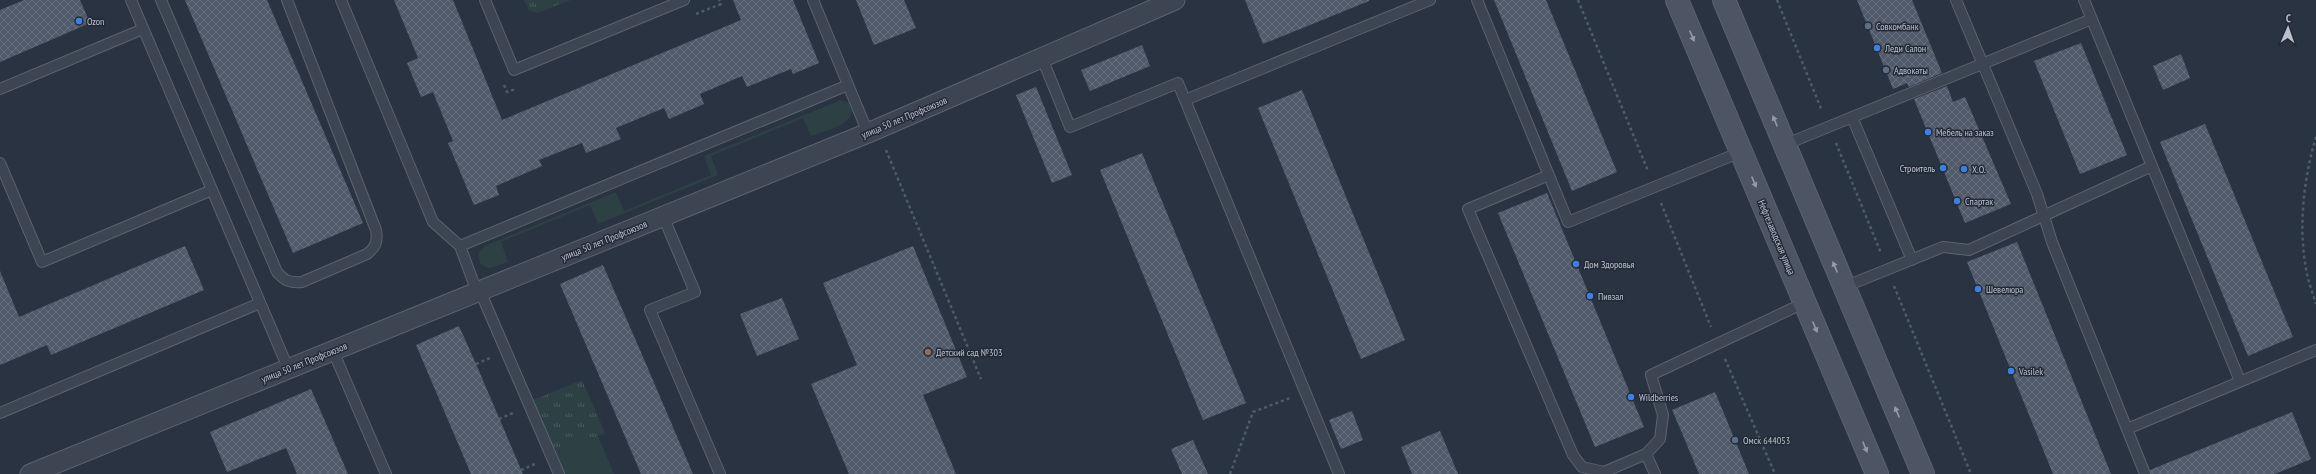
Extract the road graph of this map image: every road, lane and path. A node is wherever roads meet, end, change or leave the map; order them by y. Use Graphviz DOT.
graph roads {
  1 [pos="131,0"];
  2 [pos="161,0"];
  3 [pos="287,0"];
  4 [pos="341,0"];
  5 [pos="485,0"];
  6 [pos="684,0"];
  7 [pos="813,0"];
  8 [pos="1175,0"];
  9 [pos="1430,0"];
  10 [pos="1477,0"];
  11 [pos="1578,0"];
  12 [pos="1677,0"];
  13 [pos="1724,0"];
  14 [pos="1777,0"];
  15 [pos="1956,0"];
  16 [pos="2084,0"];
  17 [pos="2092,19"];
  18 [pos="143,28"];
  19 [pos="1042,58"];
  20 [pos="1982,64"];
  21 [pos="848,85"];
  22 [pos="0,89"];
  23 [pos="1185,100"];
  24 [pos="1852,117"];
  25 [pos="1829,126"];
  26 [pos="868,133"];
  27 [pos="2316,137"];
  28 [pos="884,144"];
  29 [pos="1784,145"];
  30 [pos="1741,152"];
  31 [pos="0,164"];
  32 [pos="2152,166"];
  33 [pos="1549,175"];
  34 [pos="1655,187"];
  35 [pos="212,190"];
  36 [pos="663,216"];
  37 [pos="2045,216"];
  38 [pos="460,246"];
  39 [pos="1912,260"];
  40 [pos="1887,269"];
  41 [pos="1844,287"];
  42 [pos="479,292"];
  43 [pos="260,303"];
  44 [pos="1804,303"];
  45 [pos="2316,304"];
  46 [pos="1718,344"];
  47 [pos="333,350"];
  48 [pos="2316,350"];
  49 [pos="288,368"];
  50 [pos="981,379"];
  51 [pos="2240,381"];
  52 [pos="1306,392"];
  53 [pos="0,413"];
  54 [pos="2127,429"];
  55 [pos="1646,454"];
  56 [pos="34,473"];
  57 [pos="386,474"];
  58 [pos="558,474"];
  59 [pos="720,474"];
  60 [pos="1230,474"];
  61 [pos="1339,474"];
  62 [pos="1654,474"];
  63 [pos="1775,474"];
  64 [pos="1876,474"];
  65 [pos="1923,474"];
  66 [pos="1971,474"];
  67 [pos="2145,474"];
  1 -- 18 [label="lane"];
  2 -- 3 [label="lane"];
  4 -- 38 [label="lane"];
  5 -- 6 [label="lane"];
  7 -- 21 [label="lane"];
  8 -- 19 [label="street, улица 50 лет Профсоюзов"];
  9 -- 23 [label="lane"];
  10 -- 33 [label="lane"];
  11 -- 34 [label="path"];
  12 -- 30 [label="main road, Нефтезаводская улица, one-way"];
  29 -- 13 [label="main road, one-way"];
  14 -- 25 [label="path"];
  15 -- 20 [label="lane"];
  16 -- 17 [label="lane"];
  17 -- 20 [label="lane"];
  17 -- 32 [label="lane"];
  18 -- 22 [label="lane"];
  18 -- 35 [label="lane"];
  19 -- 23 [label="lane"];
  19 -- 26 [label="street, улица 50 лет Профсоюзов"];
  20 -- 24 [label="lane"];
  20 -- 37 [label="lane"];
  21 -- 26 [label="lane"];
  21 -- 38 [label="lane"];
  23 -- 52 [label="lane"];
  24 -- 25 [label="lane"];
  24 -- 39 [label="lane"];
  25 -- 29 [label="lane"];
  25 -- 40 [label="path"];
  26 -- 36 [label="street, улица 50 лет Профсоюзов"];
  27 -- 45 [label="path"];
  28 -- 50 [label="path"];
  41 -- 29 [label="main road, one-way"];
  30 -- 34 [label="lane"];
  30 -- 44 [label="main road, Нефтезаводская улица, one-way"];
  31 -- 35 [label="lane"];
  32 -- 37 [label="lane"];
  32 -- 51 [label="lane"];
  33 -- 34 [label="lane"];
  33 -- 55 [label="lane"];
  34 -- 46 [label="path"];
  35 -- 43 [label="lane"];
  36 -- 42 [label="street, улица 50 лет Профсоюзов"];
  36 -- 59 [label="lane"];
  37 -- 39 [label="lane"];
  37 -- 54 [label="lane"];
  38 -- 42 [label="lane"];
  39 -- 40 [label="lane"];
  40 -- 41 [label="lane"];
  40 -- 66 [label="path"];
  65 -- 41 [label="main road, one-way"];
  42 -- 47 [label="street, улица 50 лет Профсоюзов"];
  42 -- 58 [label="lane"];
  43 -- 49 [label="lane"];
  43 -- 53 [label="lane"];
  44 -- 46 [label="lane"];
  44 -- 64 [label="main road, Нефтезаводская улица, one-way"];
  46 -- 55 [label="lane"];
  46 -- 63 [label="path"];
  47 -- 49 [label="street, улица 50 лет Профсоюзов"];
  47 -- 57 [label="lane"];
  48 -- 51 [label="lane"];
  49 -- 56 [label="street, улица 50 лет Профсоюзов"];
  51 -- 54 [label="lane"];
  52 -- 60 [label="path"];
  52 -- 61 [label="lane"];
  54 -- 67 [label="lane"];
  55 -- 62 [label="lane"];
}
